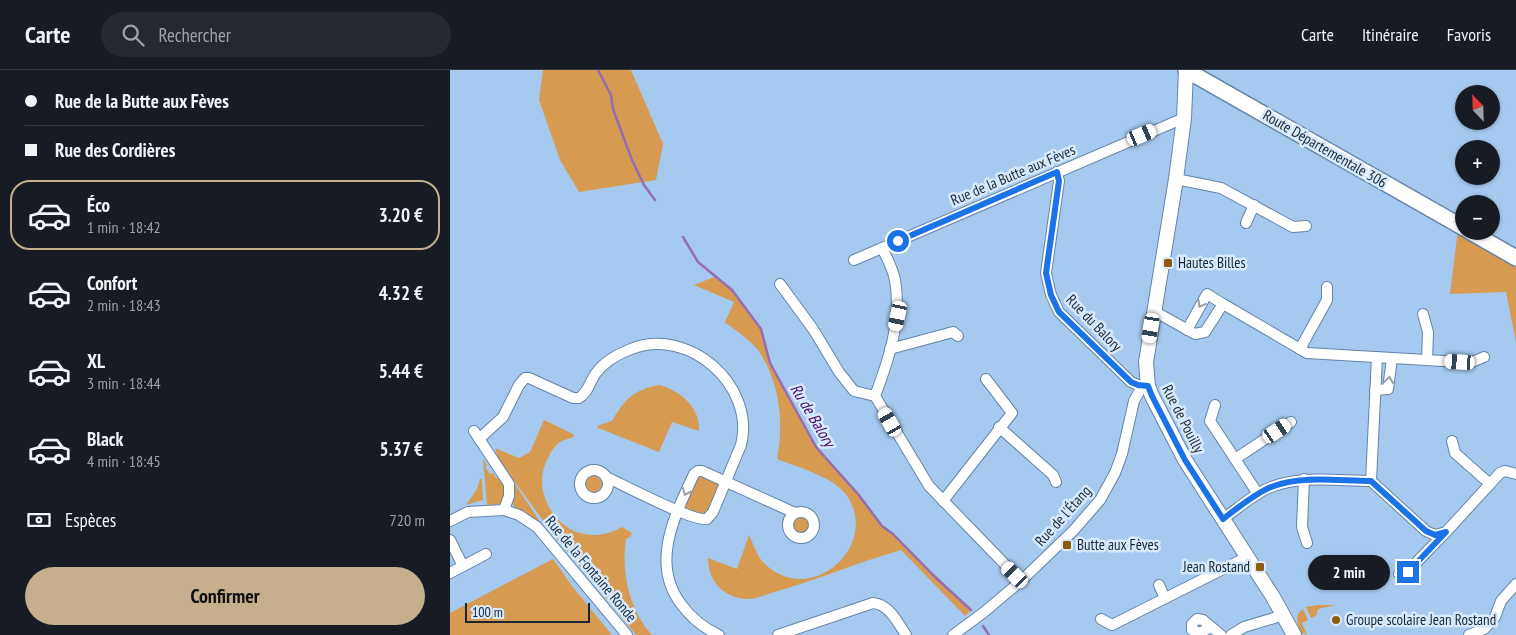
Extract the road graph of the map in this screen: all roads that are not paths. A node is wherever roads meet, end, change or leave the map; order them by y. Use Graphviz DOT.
graph roads {
  1 [pos="1186,70"];
  2 [pos="1184,118"];
  3 [pos="1057,172"];
  4 [pos="1176,179"];
  5 [pos="1254,205"];
  6 [pos="1246,223"];
  7 [pos="1455,223"];
  8 [pos="1306,226"];
  9 [pos="1485,240"];
  10 [pos="882,248"];
  11 [pos="1516,258"];
  12 [pos="854,260"];
  13 [pos="780,284"];
  14 [pos="1327,287"];
  15 [pos="1223,304"];
  16 [pos="1154,311"];
  17 [pos="1423,314"];
  18 [pos="1187,330"];
  19 [pos="958,336"];
  20 [pos="890,349"];
  21 [pos="1300,349"];
  22 [pos="1378,357"];
  23 [pos="1484,357"];
  24 [pos="1392,358"];
  25 [pos="1427,360"];
  26 [pos="986,379"];
  27 [pos="1148,386"];
  28 [pos="1375,390"];
  29 [pos="875,396"];
  30 [pos="1215,405"];
  31 [pos="1291,422"];
  32 [pos="999,427"];
  33 [pos="1452,441"];
  34 [pos="1235,459"];
  35 [pos="1516,474"];
  36 [pos="606,477"];
  37 [pos="1304,480"];
  38 [pos="726,481"];
  39 [pos="1371,481"];
  40 [pos="1056,482"];
  41 [pos="1490,484"];
  42 [pos="1258,494"];
  43 [pos="943,501"];
  44 [pos="504,510"];
  45 [pos="677,511"];
  46 [pos="795,513"];
  47 [pos="1223,519"];
  48 [pos="450,521"];
  49 [pos="1446,532"];
  50 [pos="450,540"];
  51 [pos="1307,543"];
  52 [pos="486,554"];
  53 [pos="1247,557"];
  54 [pos="463,566"];
  55 [pos="450,573"];
  56 [pos="1399,574"];
  57 [pos="1021,581"];
  58 [pos="1516,584"];
  59 [pos="1159,585"];
  60 [pos="1165,598"];
  61 [pos="1284,615"];
  62 [pos="1101,619"];
  63 [pos="1211,627"];
  64 [pos="627,635"];
  65 [pos="720,635"];
  66 [pos="778,635"];
  67 [pos="906,635"];
  68 [pos="953,635"];
  69 [pos="1221,635"];
  70 [pos="1231,635"];
  71 [pos="1294,635"];
  72 [pos="1469,635"];
  1 -- 2 [label="street, Rue de Pouilly"];
  1 -- 7 [label="main road, Route Départementale 306"];
  2 -- 3 [label="street, Rue de la Butte aux Fèves"];
  2 -- 4 [label="street, Rue de Pouilly"];
  3 -- 10 [label="street, Rue de la Butte aux Fèves"];
  3 -- 27 [label="street, Rue du Balory"];
  4 -- 5 [label="street"];
  4 -- 16 [label="street, Rue de Pouilly"];
  5 -- 6 [label="street"];
  5 -- 8 [label="street"];
  9 -- 11 [label="main road"];
  10 -- 12 [label="street, Rue de la Butte aux Fèves"];
  10 -- 20 [label="street"];
  13 -- 29 [label="street"];
  14 -- 21 [label="street"];
  15 -- 18 [label="street"];
  15 -- 18 [label="street, one-way"];
  15 -- 21 [label="street"];
  16 -- 18 [label="street"];
  16 -- 27 [label="street, Rue de Pouilly"];
  17 -- 25 [label="street"];
  19 -- 20 [label="street"];
  20 -- 29 [label="street"];
  21 -- 22 [label="street"];
  22 -- 24 [label="street"];
  22 -- 28 [label="street"];
  23 -- 25 [label="street"];
  24 -- 25 [label="street"];
  28 -- 24 [label="street, one-way"];
  26 -- 32 [label="street"];
  27 -- 47 [label="street, Rue de Pouilly"];
  27 -- 57 [label="street, Rue de l'Étang"];
  28 -- 39 [label="street"];
  29 -- 43 [label="street"];
  30 -- 34 [label="street"];
  31 -- 34 [label="street"];
  32 -- 40 [label="street"];
  32 -- 43 [label="street"];
  33 -- 41 [label="street"];
  34 -- 42 [label="street"];
  35 -- 41 [label="street"];
  36 -- 45 [label="street"];
  37 -- 39 [label="street"];
  37 -- 42 [label="street"];
  37 -- 51 [label="street"];
  38 -- 44 [label="street"];
  38 -- 45 [label="street"];
  38 -- 45 [label="street, one-way"];
  38 -- 46 [label="street"];
  39 -- 49 [label="street"];
  41 -- 49 [label="street"];
  42 -- 47 [label="street"];
  43 -- 57 [label="street"];
  44 -- 48 [label="street"];
  44 -- 64 [label="street, Rue de la Fontaine Ronde"];
  45 -- 65 [label="street"];
  47 -- 53 [label="street, Rue de Pouilly"];
  49 -- 56 [label="street"];
  50 -- 54 [label="street"];
  52 -- 54 [label="street"];
  53 -- 60 [label="street"];
  53 -- 61 [label="street, Rue de Pouilly"];
  54 -- 55 [label="street"];
  57 -- 68 [label="street, Rue de l'Étang"];
  58 -- 72 [label="street"];
  59 -- 60 [label="street"];
  60 -- 62 [label="street"];
  61 -- 70 [label="street"];
  61 -- 71 [label="street, Rue de Pouilly"];
  63 -- 69 [label="street"];
  66 -- 67 [label="street"];
}
